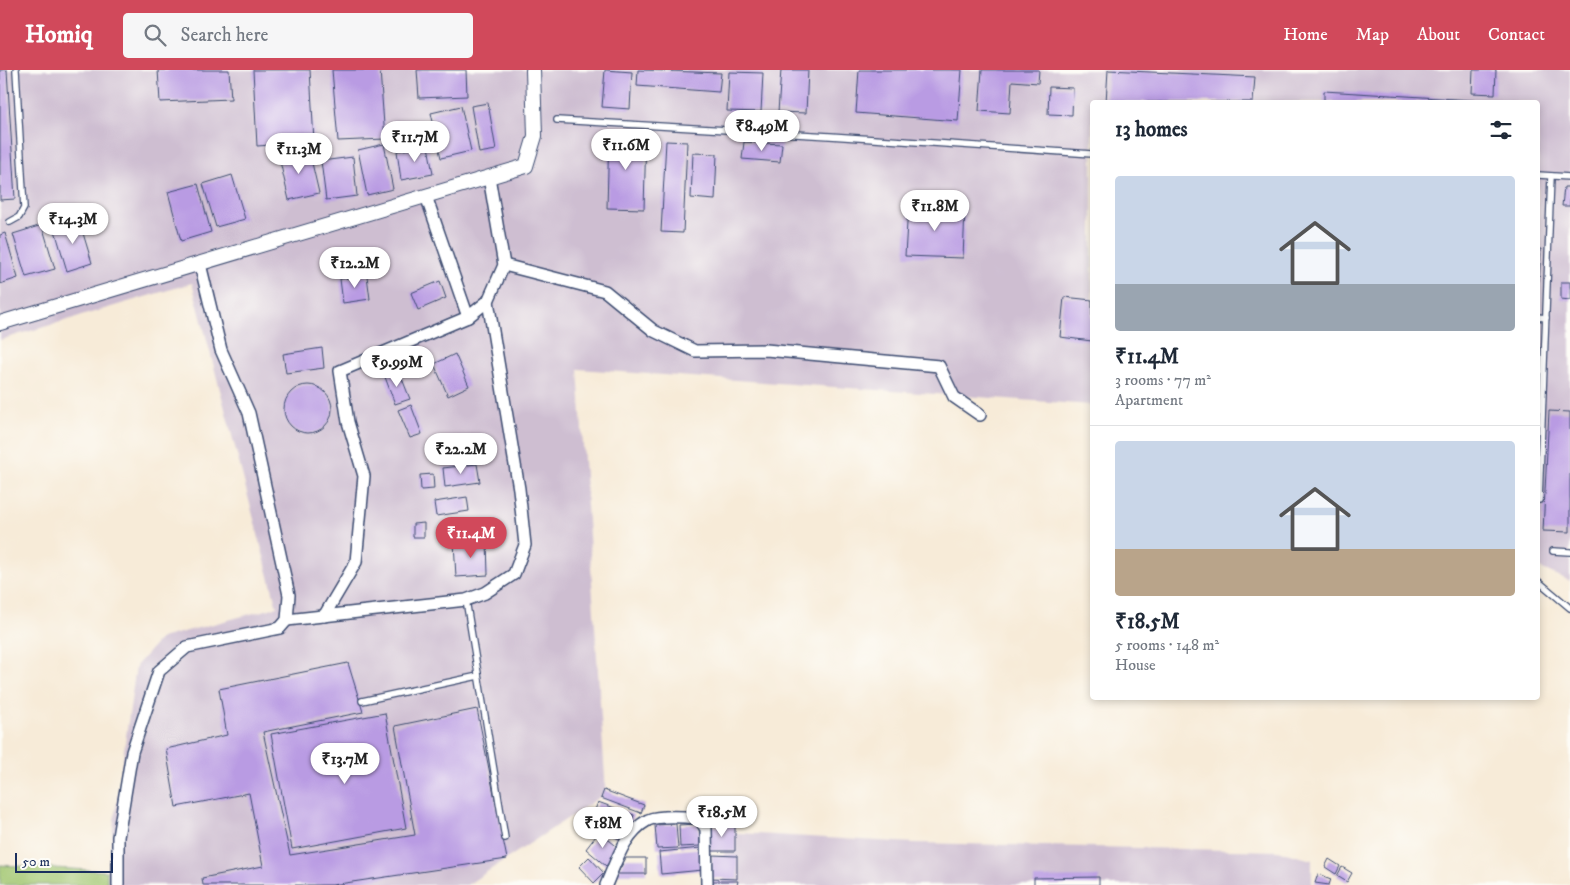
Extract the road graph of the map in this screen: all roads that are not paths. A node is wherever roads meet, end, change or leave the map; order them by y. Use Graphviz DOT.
graph roads {
  1 [pos="16,70"];
  2 [pos="533,70"];
  3 [pos="557,120"];
  4 [pos="1090,154"];
  5 [pos="1540,175"];
  6 [pos="1551,176"];
  7 [pos="490,177"];
  8 [pos="1570,177"];
  9 [pos="426,196"];
  10 [pos="10,222"];
  11 [pos="200,264"];
  12 [pos="504,265"];
  13 [pos="488,301"];
  14 [pos="468,317"];
  15 [pos="1540,317"];
  16 [pos="1546,318"];
  17 [pos="0,323"];
  18 [pos="980,415"];
  19 [pos="1540,474"];
  20 [pos="1553,551"];
  21 [pos="1570,552"];
  22 [pos="1540,584"];
  23 [pos="466,600"];
  24 [pos="1570,608"];
  25 [pos="324,616"];
  26 [pos="288,620"];
  27 [pos="478,676"];
  28 [pos="362,700"];
  29 [pos="505,838"];
  30 [pos="118,885"];
  31 [pos="606,885"];
  32 [pos="707,885"];
  1 -- 10 [label="lane"];
  2 -- 7 [label="street"];
  3 -- 4 [label="lane"];
  5 -- 6 [label="lane"];
  6 -- 8 [label="lane"];
  6 -- 16 [label="lane"];
  7 -- 9 [label="street"];
  7 -- 12 [label="street"];
  9 -- 11 [label="street"];
  9 -- 14 [label="street"];
  11 -- 17 [label="street"];
  11 -- 26 [label="street"];
  12 -- 13 [label="street"];
  12 -- 18 [label="street"];
  13 -- 14 [label="street"];
  13 -- 23 [label="street"];
  14 -- 25 [label="street"];
  15 -- 16 [label="lane"];
  16 -- 19 [label="lane"];
  20 -- 21 [label="lane"];
  22 -- 24 [label="lane"];
  23 -- 25 [label="street"];
  23 -- 27 [label="lane"];
  25 -- 26 [label="street"];
  26 -- 30 [label="street"];
  27 -- 28 [label="lane"];
  27 -- 29 [label="lane"];
  31 -- 32 [label="street"];
}
